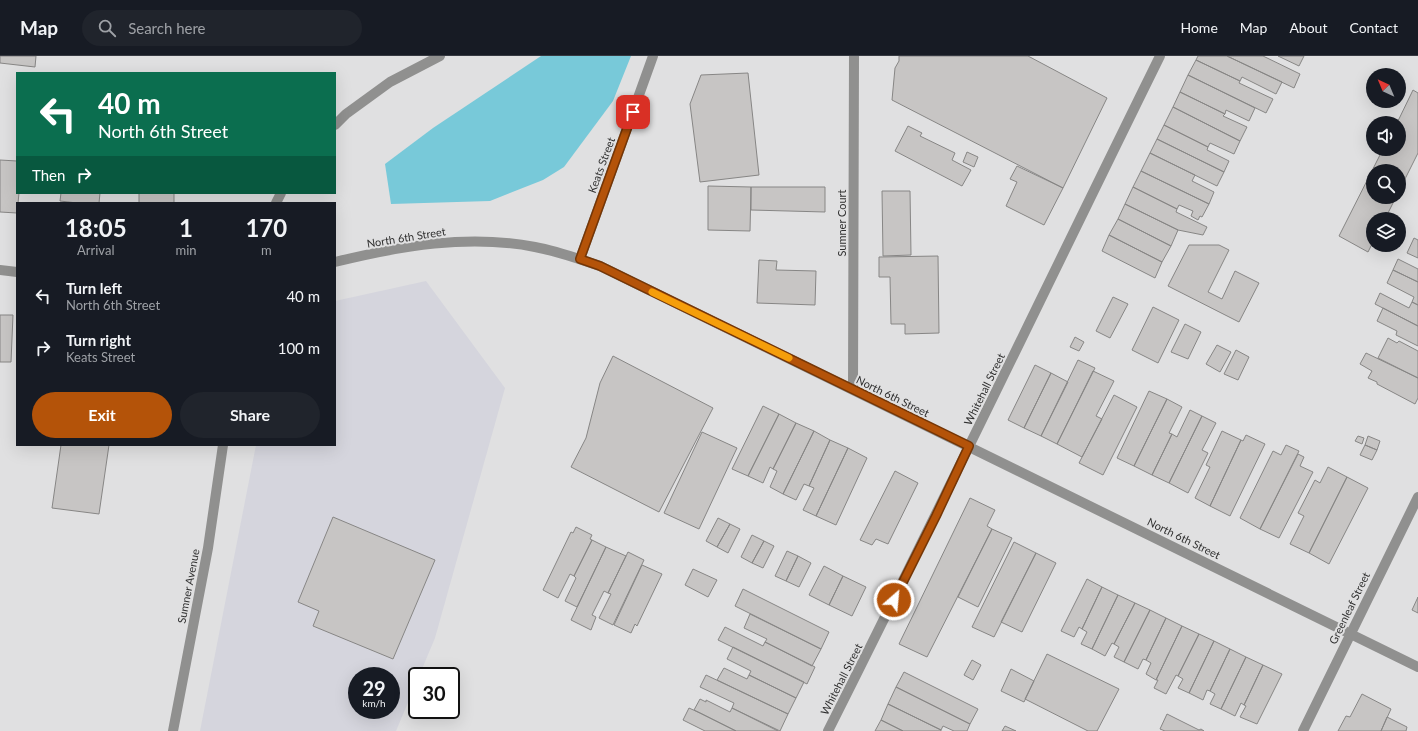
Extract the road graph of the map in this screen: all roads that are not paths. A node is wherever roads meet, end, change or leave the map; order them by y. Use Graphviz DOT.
graph roads {
  1 [pos="440,56"];
  2 [pos="653,56"];
  3 [pos="854,56"];
  4 [pos="1160,56"];
  5 [pos="336,124"];
  6 [pos="580,259"];
  7 [pos="336,262"];
  8 [pos="0,270"];
  9 [pos="16,272"];
  10 [pos="853,389"];
  11 [pos="223,446"];
  12 [pos="969,446"];
  13 [pos="1418,497"];
  14 [pos="1350,634"];
  15 [pos="1418,667"];
  16 [pos="173,731"];
  17 [pos="828,731"];
  18 [pos="1303,731"];
  1 -- 5 [label="street"];
  2 -- 6 [label="street, Keats Street"];
  3 -- 10 [label="street, Sumner Court"];
  4 -- 12 [label="street, Whitehall Street"];
  6 -- 7 [label="street, North 6th Street"];
  6 -- 10 [label="street, North 6th Street"];
  8 -- 9 [label="street"];
  10 -- 12 [label="street, North 6th Street"];
  11 -- 16 [label="street, Sumner Avenue"];
  12 -- 14 [label="street, North 6th Street"];
  12 -- 17 [label="street, Whitehall Street"];
  13 -- 14 [label="street, Greenleaf Street"];
  14 -- 15 [label="street, North 6th Street"];
  14 -- 18 [label="street, Greenleaf Street"];
}
